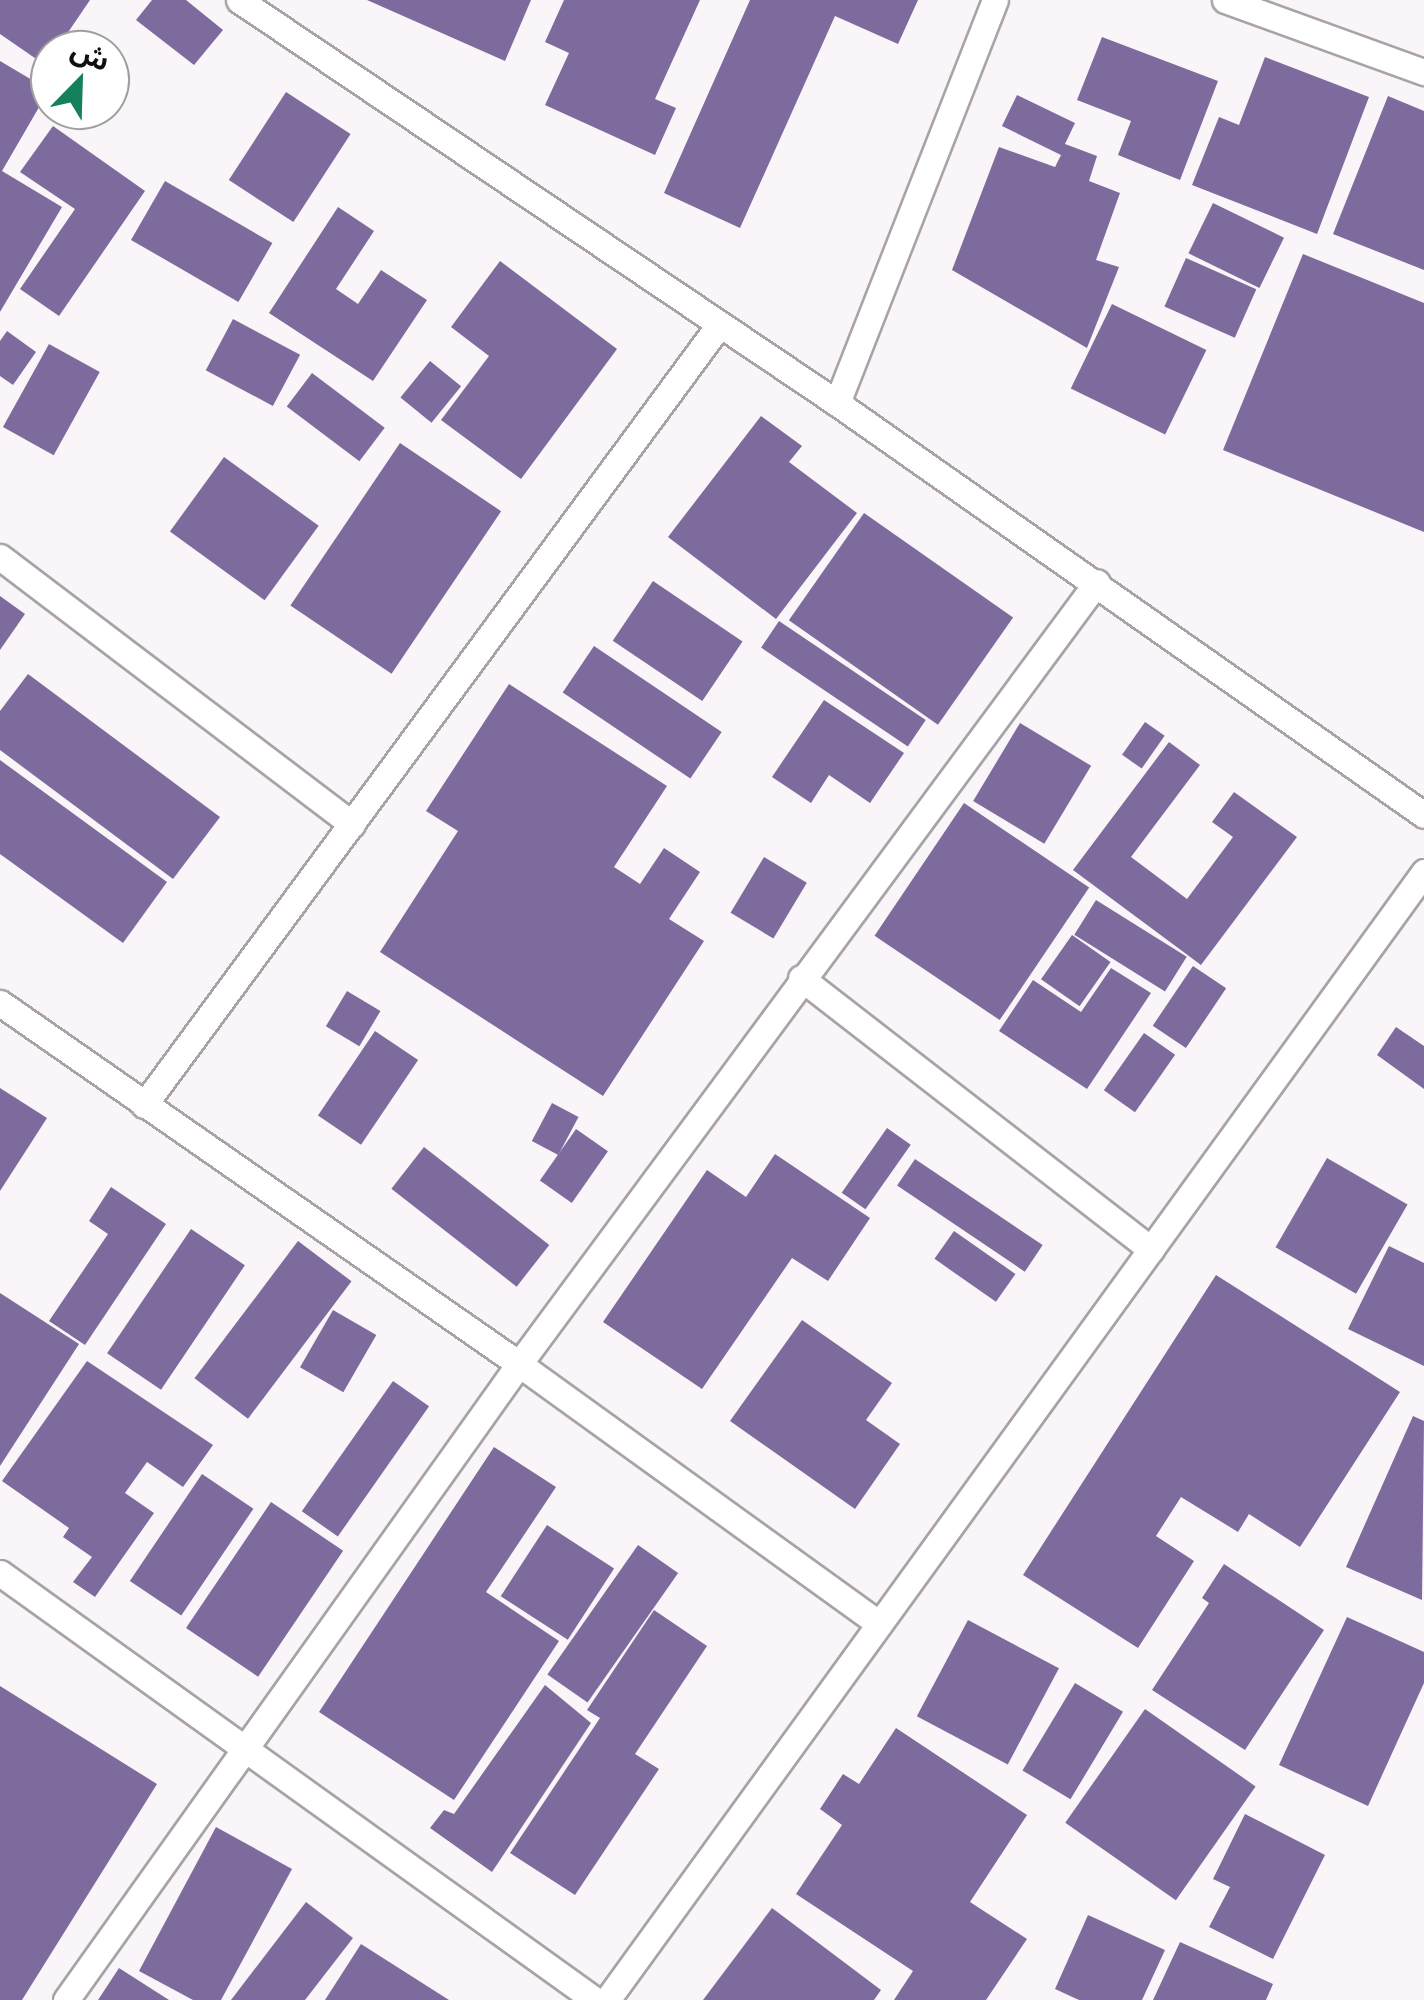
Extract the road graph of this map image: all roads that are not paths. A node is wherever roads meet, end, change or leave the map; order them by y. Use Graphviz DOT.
graph roads {
  1 [pos="239,0"];
  2 [pos="995,0"];
  3 [pos="1225,0"];
  4 [pos="1424,72"];
  5 [pos="719,325"];
  6 [pos="837,403"];
  7 [pos="0,557"];
  8 [pos="1096,582"];
  9 [pos="1424,816"];
  10 [pos="352,824"];
  11 [pos="1424,872"];
  12 [pos="801,978"];
  13 [pos="0,1003"];
  14 [pos="144,1105"];
  15 [pos="1151,1249"];
  16 [pos="518,1364"];
  17 [pos="0,1574"];
  18 [pos="879,1624"];
  19 [pos="244,1745"];
  20 [pos="66,2000"];
  21 [pos="595,2000"];
  22 [pos="608,2000"];
  1 -- 5 [label="lane"];
  2 -- 6 [label="lane"];
  3 -- 4 [label="lane"];
  5 -- 6 [label="lane"];
  5 -- 10 [label="lane"];
  6 -- 8 [label="lane"];
  7 -- 10 [label="lane"];
  8 -- 9 [label="lane"];
  8 -- 12 [label="lane"];
  10 -- 14 [label="lane"];
  11 -- 15 [label="lane"];
  12 -- 15 [label="lane"];
  12 -- 16 [label="lane"];
  13 -- 14 [label="lane"];
  14 -- 16 [label="lane"];
  15 -- 18 [label="lane"];
  16 -- 18 [label="lane"];
  16 -- 19 [label="lane"];
  17 -- 19 [label="lane"];
  18 -- 22 [label="lane"];
  19 -- 20 [label="lane"];
  19 -- 21 [label="lane"];
}
